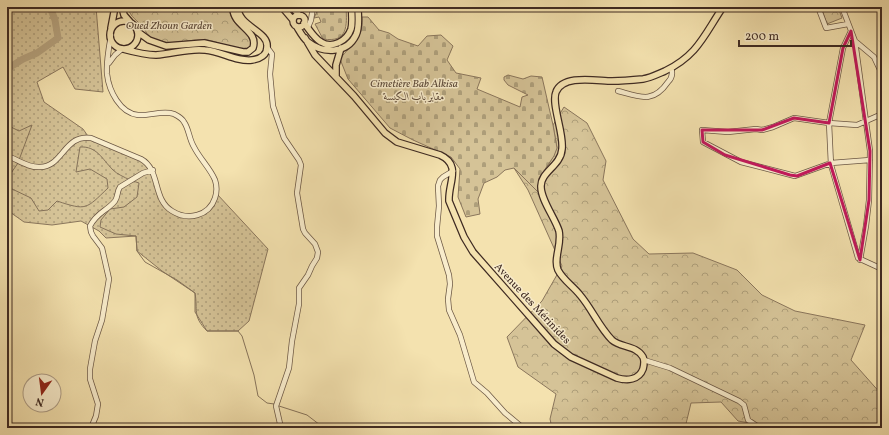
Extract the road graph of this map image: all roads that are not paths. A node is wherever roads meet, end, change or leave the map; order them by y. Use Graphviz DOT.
graph roads {
  1 [pos="115,7"];
  2 [pos="122,7"];
  3 [pos="232,7"];
  4 [pos="238,7"];
  5 [pos="282,7"];
  6 [pos="292,7"];
  7 [pos="313,7"];
  8 [pos="352,7"];
  9 [pos="358,7"];
  10 [pos="724,7"];
  11 [pos="818,7"];
  12 [pos="842,7"];
  13 [pos="299,15"];
  14 [pos="293,20"];
  15 [pos="131,23"];
  16 [pos="848,24"];
  17 [pos="305,25"];
  18 [pos="297,27"];
  19 [pos="851,31"];
  20 [pos="138,32"];
  21 [pos="111,34"];
  22 [pos="305,38"];
  23 [pos="855,41"];
  24 [pos="316,46"];
  25 [pos="267,47"];
  26 [pos="341,48"];
  27 [pos="123,49"];
  28 [pos="321,60"];
  29 [pos="107,66"];
  30 [pos="671,68"];
  31 [pos="882,74"];
  32 [pos="336,77"];
  33 [pos="618,91"];
  34 [pos="882,114"];
  35 [pos="867,122"];
  36 [pos="829,124"];
  37 [pos="8,156"];
  38 [pos="870,160"];
  39 [pos="831,163"];
  40 [pos="152,170"];
  41 [pos="453,171"];
  42 [pos="860,260"];
  43 [pos="882,269"];
  44 [pos="644,360"];
  45 [pos="91,428"];
  46 [pos="282,428"];
  47 [pos="523,428"];
  48 [pos="760,428"];
  1 -- 21 [label="main road"];
  2 -- 15 [label="main road"];
  3 -- 20 [label="main road"];
  4 -- 25 [label="main road"];
  5 -- 14 [label="main road"];
  6 -- 13 [label="main road"];
  7 -- 17 [label="street"];
  8 -- 17 [label="main road"];
  9 -- 26 [label="main road"];
  10 -- 30 [label="main road"];
  11 -- 16 [label="street"];
  12 -- 16 [label="street"];
  13 -- 14 [label="main road"];
  13 -- 17 [label="main road"];
  14 -- 18 [label="main road"];
  15 -- 20 [label="main road"];
  15 -- 21 [label="main road"];
  16 -- 19 [label="street"];
  17 -- 18 [label="main road"];
  17 -- 24 [label="main road"];
  18 -- 22 [label="main road"];
  19 -- 23 [label="street"];
  19 -- 36 [label="street"];
  20 -- 27 [label="main road"];
  21 -- 27 [label="main road"];
  21 -- 29 [label="street"];
  22 -- 24 [label="main road"];
  22 -- 28 [label="main road"];
  23 -- 31 [label="street"];
  23 -- 35 [label="street"];
  24 -- 26 [label="main road"];
  24 -- 28 [label="main road"];
  25 -- 27 [label="main road"];
  25 -- 46 [label="street"];
  26 -- 32 [label="main road"];
  27 -- 29 [label="street"];
  28 -- 32 [label="main road"];
  29 -- 40 [label="street"];
  30 -- 33 [label="street"];
  30 -- 44 [label="main road"];
  32 -- 41 [label="main road"];
  34 -- 35 [label="street"];
  35 -- 36 [label="street"];
  35 -- 38 [label="street"];
  36 -- 39 [label="street"];
  36 -- 39 [label="street"];
  37 -- 40 [label="street"];
  38 -- 39 [label="street"];
  38 -- 42 [label="street"];
  39 -- 42 [label="street"];
  40 -- 45 [label="street"];
  41 -- 44 [label="main road, Avenue des Mérinides"];
  41 -- 47 [label="street"];
  42 -- 43 [label="street"];
  44 -- 48 [label="street"];
}
